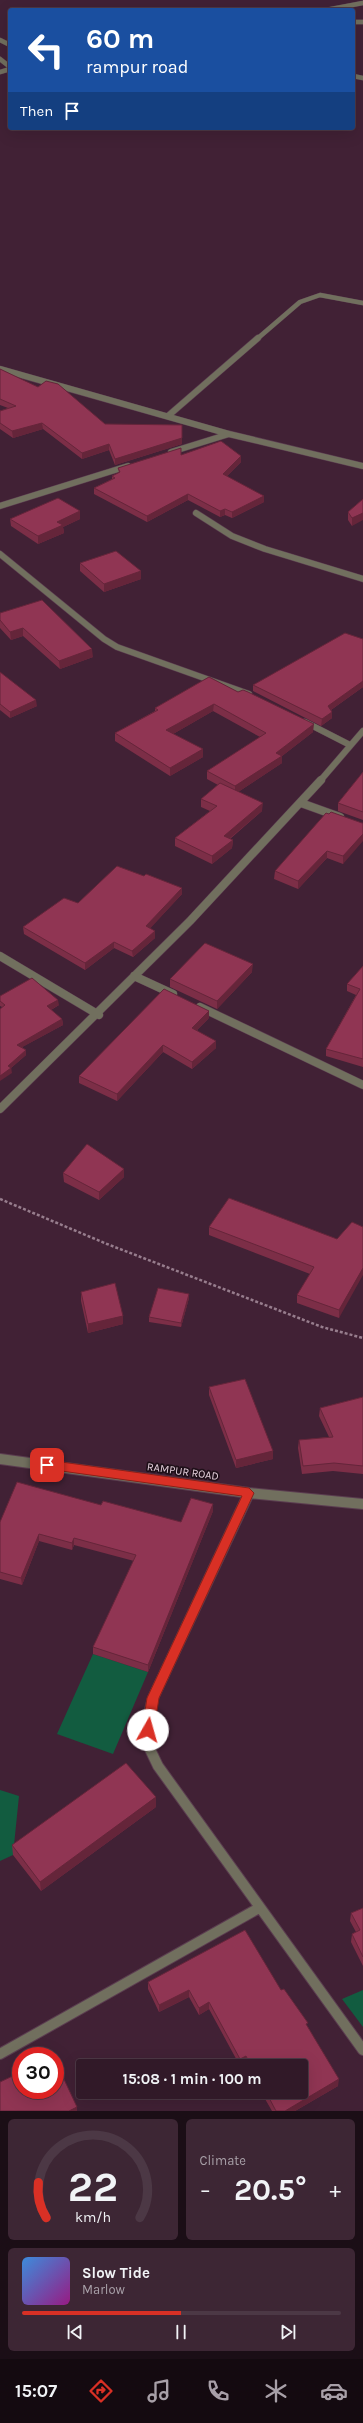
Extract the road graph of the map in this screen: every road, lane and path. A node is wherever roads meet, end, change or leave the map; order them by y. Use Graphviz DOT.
graph roads {
  1 [pos="351,0"];
  2 [pos="362,3"];
  3 [pos="336,8"];
  4 [pos="0,59"];
  5 [pos="8,66"];
  6 [pos="363,302"];
  7 [pos="0,369"];
  8 [pos="168,416"];
  9 [pos="229,434"];
  10 [pos="164,454"];
  11 [pos="135,463"];
  12 [pos="363,466"];
  13 [pos="0,506"];
  14 [pos="196,513"];
  15 [pos="0,554"];
  16 [pos="363,579"];
  17 [pos="256,697"];
  18 [pos="300,720"];
  19 [pos="363,730"];
  20 [pos="350,745"];
  21 [pos="301,803"];
  22 [pos="349,821"];
  23 [pos="0,956"];
  24 [pos="134,976"];
  25 [pos="99,1015"];
  26 [pos="363,1085"];
  27 [pos="0,1109"];
  28 [pos="0,1199"];
  29 [pos="363,1338"];
  30 [pos="0,1458"];
  31 [pos="249,1493"];
  32 [pos="363,1504"];
  33 [pos="259,1908"];
  34 [pos="363,2050"];
  35 [pos="0,2054"];
  1 -- 2 [label="street"];
  2 -- 3 [label="street"];
  4 -- 5 [label="street"];
  6 -- 8 [label="street"];
  7 -- 8 [label="street"];
  8 -- 9 [label="street"];
  9 -- 10 [label="street"];
  9 -- 12 [label="street"];
  11 -- 13 [label="street"];
  14 -- 16 [label="street"];
  15 -- 17 [label="street"];
  18 -- 20 [label="street"];
  19 -- 20 [label="street"];
  20 -- 21 [label="street"];
  21 -- 22 [label="street"];
  21 -- 24 [label="street"];
  23 -- 25 [label="street"];
  24 -- 25 [label="street"];
  24 -- 26 [label="street"];
  25 -- 27 [label="street"];
  28 -- 29 [label="path"];
  30 -- 31 [label="street, RAMPUR ROAD"];
  31 -- 32 [label="street, RAMPUR ROAD"];
  31 -- 33 [label="street"];
  33 -- 34 [label="street"];
  33 -- 35 [label="street"];
}
